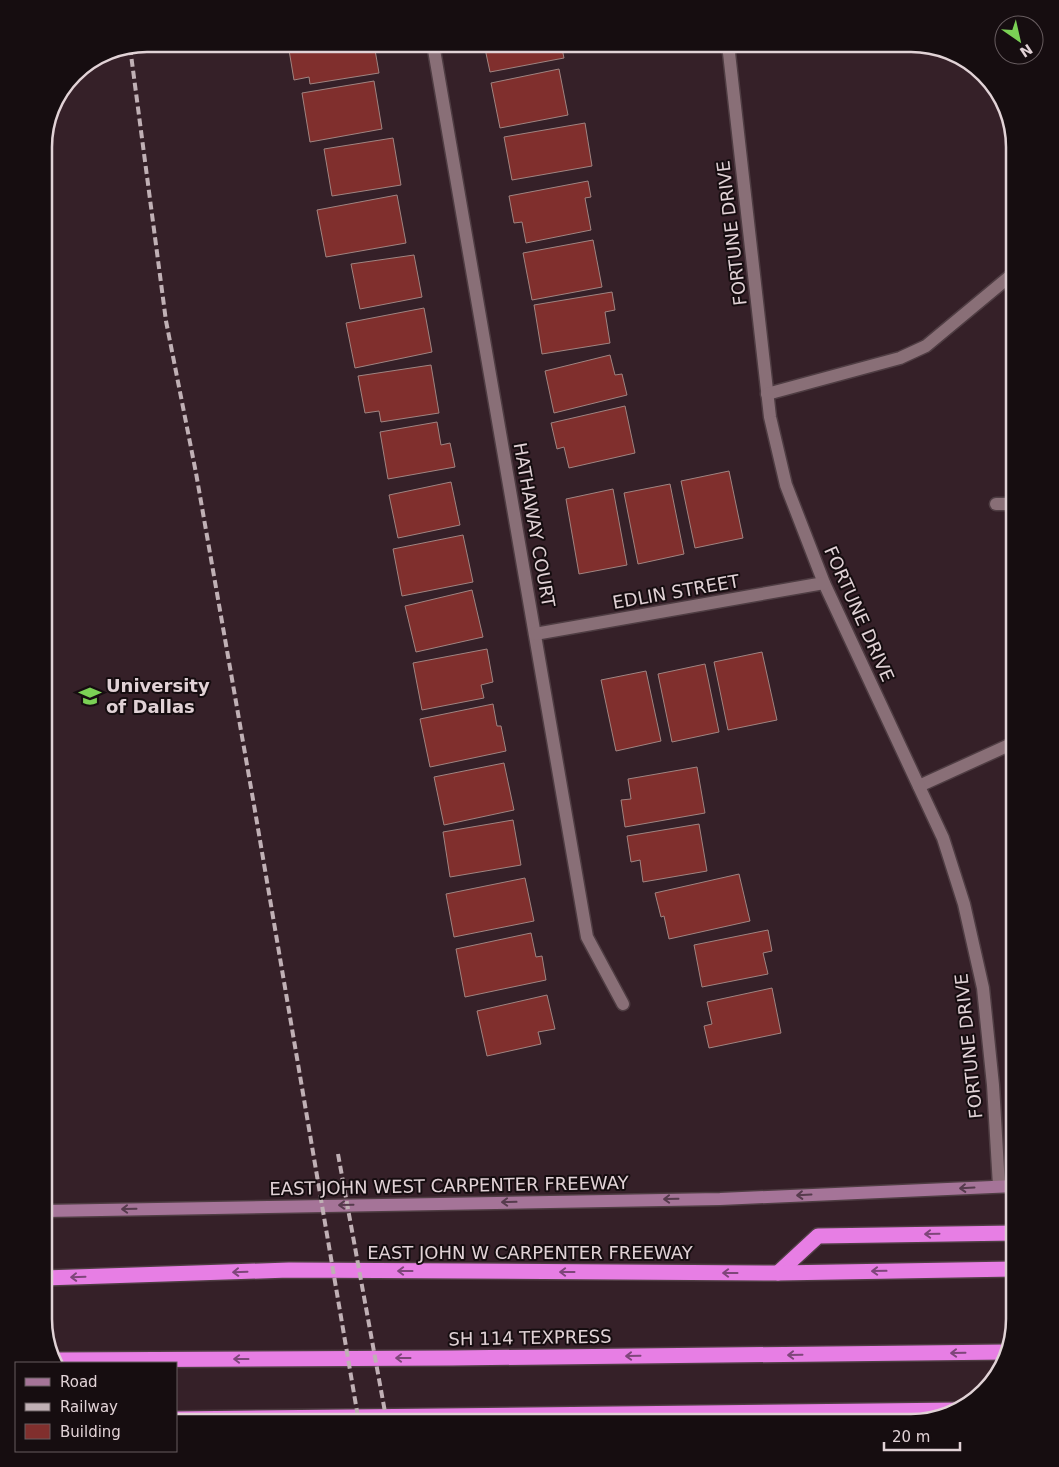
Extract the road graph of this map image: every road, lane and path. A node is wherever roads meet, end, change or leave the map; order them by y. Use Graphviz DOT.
graph roads {
  1 [pos="435,53"];
  2 [pos="729,53"];
  3 [pos="1006,279"];
  4 [pos="768,394"];
  5 [pos="996,504"];
  6 [pos="1006,504"];
  7 [pos="824,583"];
  8 [pos="535,634"];
  9 [pos="1006,746"];
  10 [pos="919,786"];
  11 [pos="623,1004"];
  12 [pos="999,1186"];
  13 [pos="1006,1186"];
  14 [pos="52,1211"];
  15 [pos="1006,1233"];
  16 [pos="1006,1269"];
  17 [pos="778,1273"];
  18 [pos="52,1278"];
  19 [pos="1000,1352"];
  20 [pos="62,1360"];
  21 [pos="938,1410"];
  22 [pos="612,1414"];
  1 -- 8 [label="street, HATHAWAY COURT"];
  2 -- 4 [label="street, FORTUNE DRIVE"];
  3 -- 4 [label="street"];
  4 -- 7 [label="street, FORTUNE DRIVE"];
  5 -- 6 [label="street"];
  7 -- 8 [label="street, EDLIN STREET"];
  7 -- 10 [label="street, FORTUNE DRIVE"];
  8 -- 11 [label="street, HATHAWAY COURT"];
  9 -- 10 [label="street"];
  10 -- 12 [label="street, FORTUNE DRIVE"];
  12 -- 13 [label="main road"];
  12 -- 14 [label="main road, EAST JOHN WEST CARPENTER FREEWAY, one-way"];
  15 -- 17 [label="highway, one-way"];
  16 -- 17 [label="highway, EAST JOHN W CARPENTER FREEWAY, one-way"];
  17 -- 18 [label="highway, EAST JOHN W CARPENTER FREEWAY, one-way"];
  19 -- 20 [label="highway, SH 114 TEXPRESS, one-way"];
  21 -- 22 [label="highway"];
}
